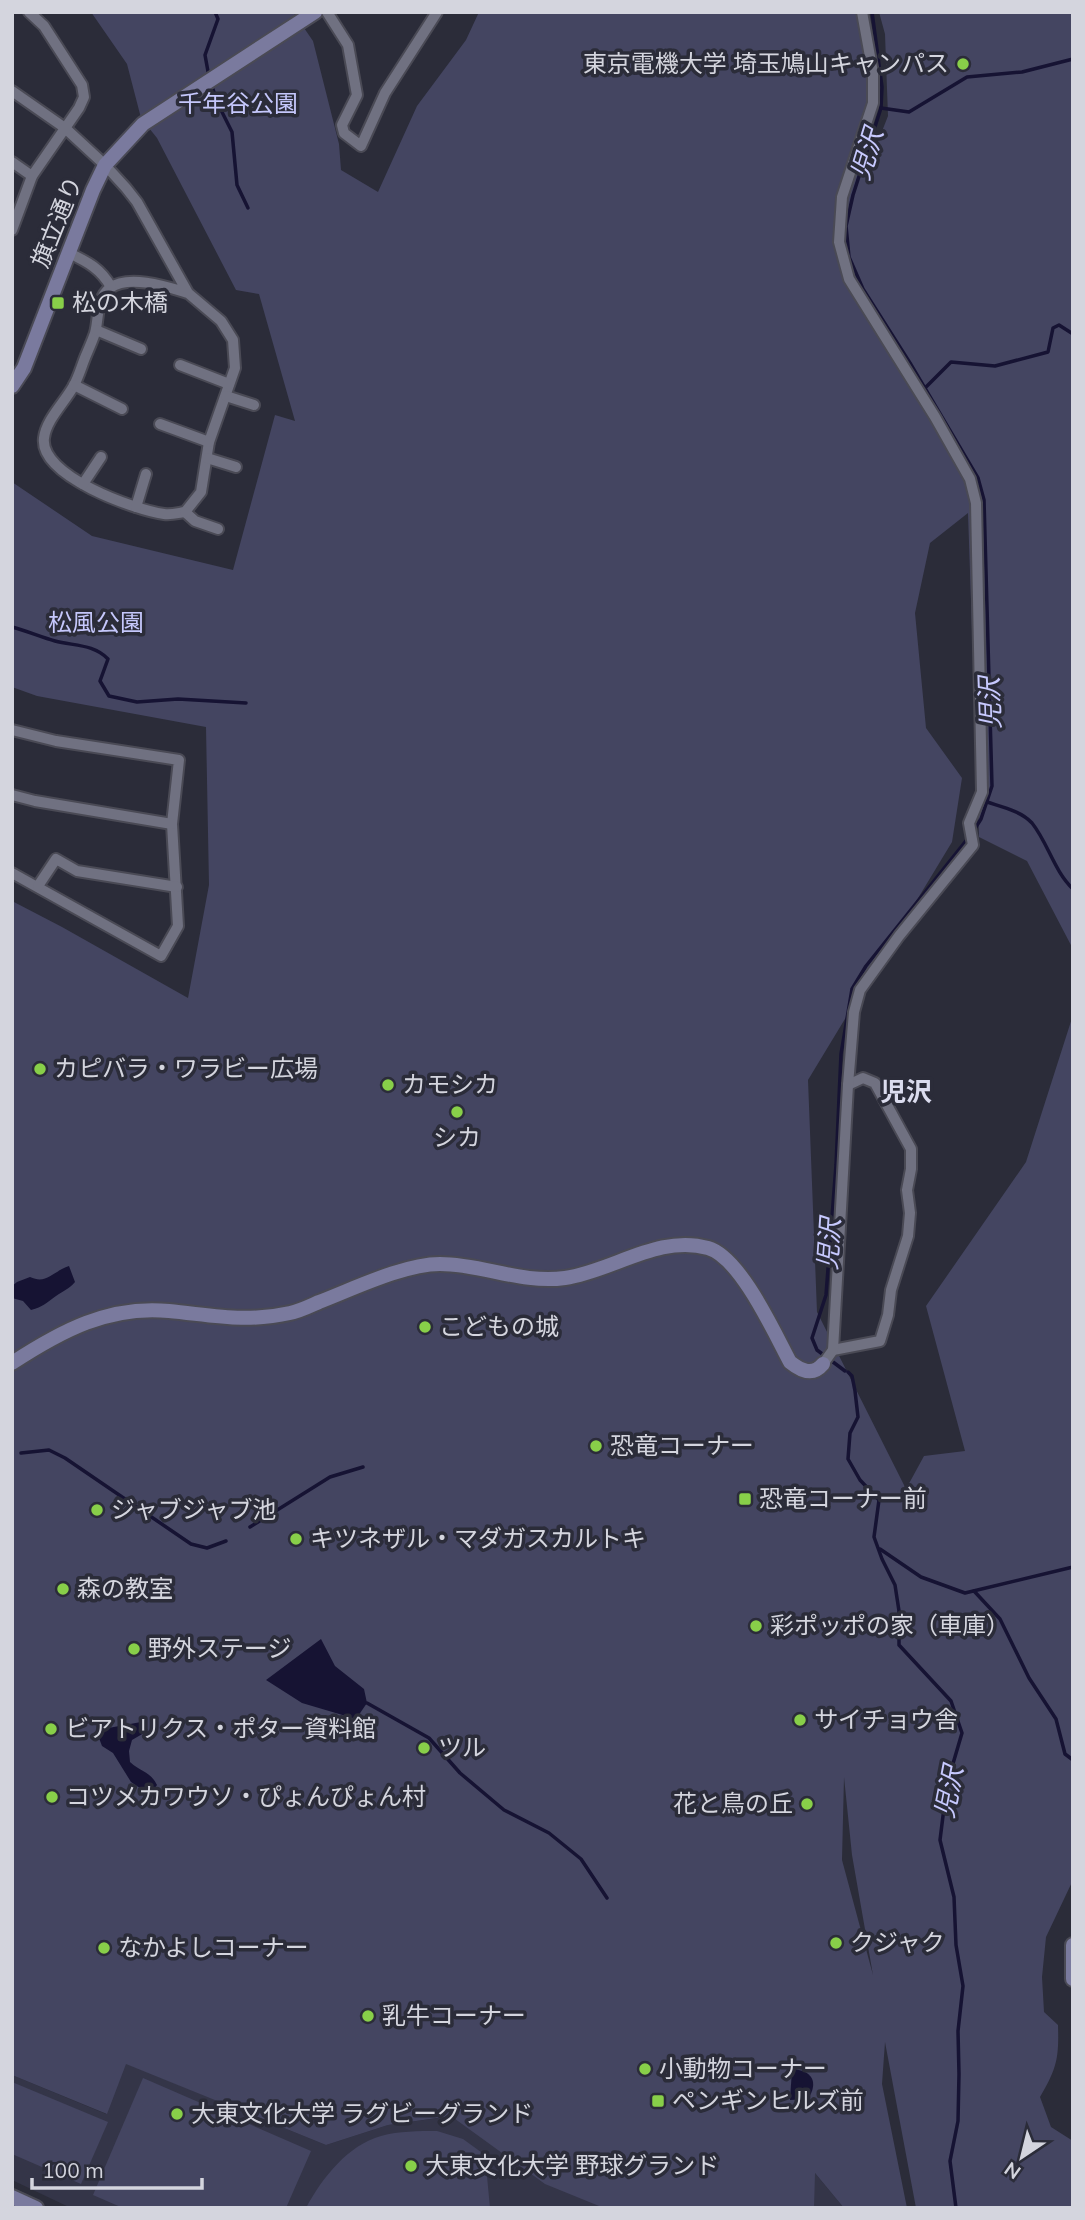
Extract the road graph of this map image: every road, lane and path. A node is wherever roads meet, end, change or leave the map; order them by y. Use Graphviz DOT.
graph roads {
  1 [pos="29,12"];
  2 [pos="315,12"];
  3 [pos="327,12"];
  4 [pos="437,12"];
  5 [pos="862,12"];
  6 [pos="12,92"];
  7 [pos="65,128"];
  8 [pos="12,162"];
  9 [pos="105,165"];
  10 [pos="32,176"];
  11 [pos="12,229"];
  12 [pos="69,253"];
  13 [pos="111,287"];
  14 [pos="188,293"];
  15 [pos="96,330"];
  16 [pos="141,349"];
  17 [pos="180,365"];
  18 [pos="229,384"];
  19 [pos="74,385"];
  20 [pos="12,386"];
  21 [pos="226,396"];
  22 [pos="254,405"];
  23 [pos="122,409"];
  24 [pos="160,424"];
  25 [pos="209,442"];
  26 [pos="100,457"];
  27 [pos="207,458"];
  28 [pos="236,467"];
  29 [pos="146,474"];
  30 [pos="83,484"];
  31 [pos="136,507"];
  32 [pos="185,512"];
  33 [pos="218,529"];
  34 [pos="12,730"];
  35 [pos="12,795"];
  36 [pos="172,824"];
  37 [pos="12,873"];
  38 [pos="38,886"];
  39 [pos="177,887"];
  40 [pos="848,1085"];
  41 [pos="829,1356"];
  42 [pos="12,1363"];
  43 [pos="1073,1944"];
  44 [pos="1073,1979"];
  45 [pos="12,2197"];
  46 [pos="36,2208"];
  1 -- 7 [label="street"];
  2 -- 9 [label="street, 旗立通り"];
  3 -- 4 [label="street"];
  5 -- 40 [label="street"];
  6 -- 7 [label="street"];
  7 -- 9 [label="street"];
  7 -- 10 [label="street"];
  8 -- 10 [label="street"];
  9 -- 12 [label="street, 旗立通り"];
  9 -- 14 [label="street"];
  10 -- 11 [label="street"];
  12 -- 13 [label="street"];
  12 -- 20 [label="street, 旗立通り"];
  13 -- 14 [label="street"];
  13 -- 15 [label="street"];
  14 -- 18 [label="street"];
  15 -- 16 [label="street"];
  15 -- 19 [label="street"];
  17 -- 18 [label="street"];
  18 -- 21 [label="street"];
  19 -- 23 [label="street"];
  19 -- 30 [label="street"];
  21 -- 22 [label="street"];
  21 -- 25 [label="street"];
  24 -- 25 [label="street"];
  25 -- 27 [label="street"];
  26 -- 30 [label="street"];
  27 -- 28 [label="street"];
  27 -- 32 [label="street"];
  29 -- 31 [label="street"];
  30 -- 31 [label="street"];
  31 -- 32 [label="street"];
  32 -- 33 [label="street"];
  34 -- 36 [label="street"];
  35 -- 36 [label="street"];
  36 -- 39 [label="street"];
  37 -- 38 [label="street"];
  38 -- 39 [label="street"];
  38 -- 39 [label="street"];
  40 -- 41 [label="street"];
  40 -- 41 [label="street"];
  41 -- 42 [label="street"];
  43 -- 44 [label="street"];
  45 -- 46 [label="street"];
}
